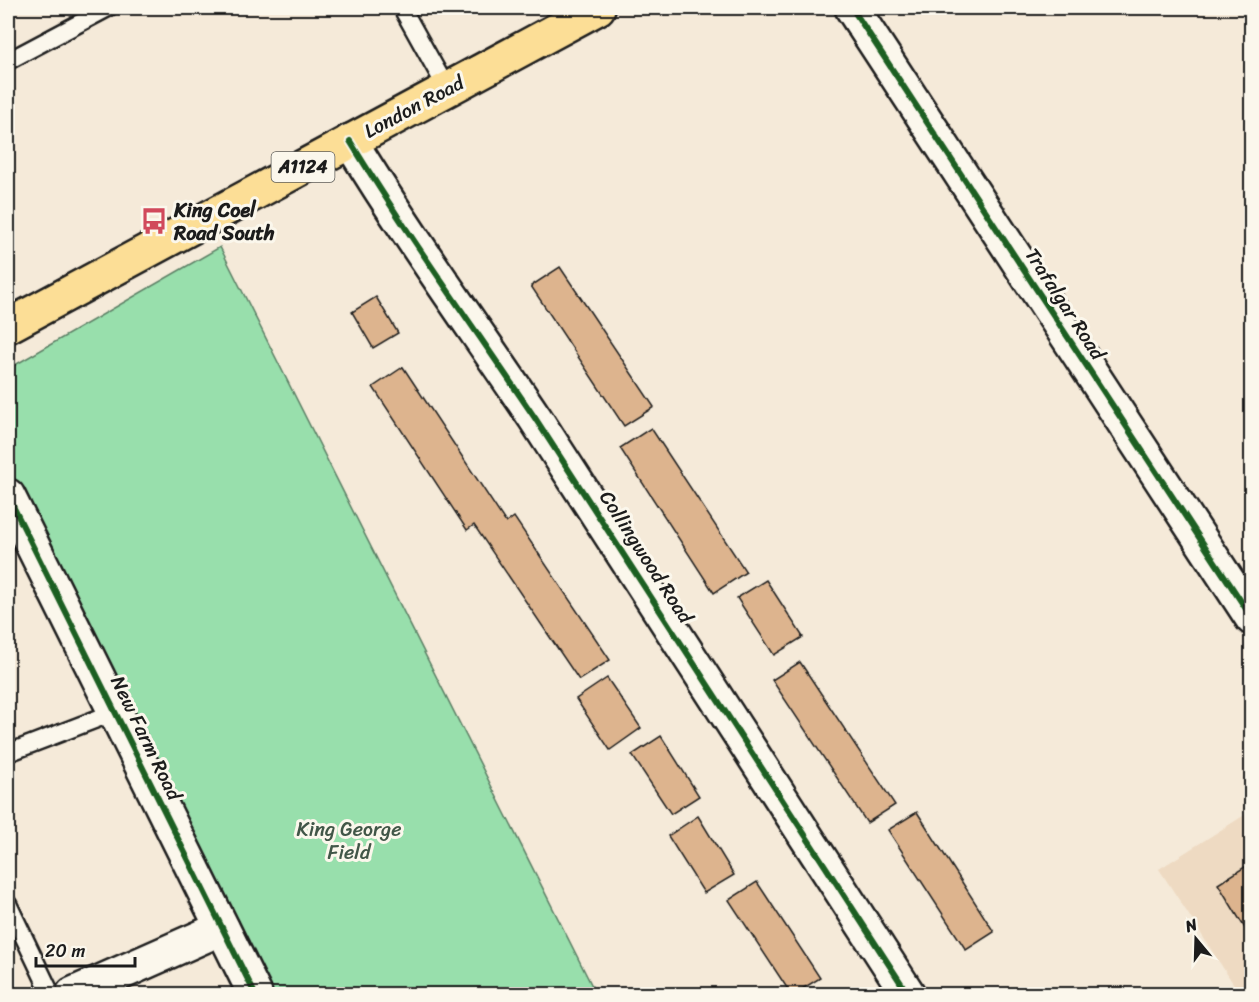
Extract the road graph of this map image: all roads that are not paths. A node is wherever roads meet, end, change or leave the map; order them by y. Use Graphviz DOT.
graph roads {
  1 [pos="108,8"];
  2 [pos="402,8"];
  3 [pos="598,8"];
  4 [pos="852,8"];
  5 [pos="8,61"];
  6 [pos="447,89"];
  7 [pos="350,141"];
  8 [pos="8,326"];
  9 [pos="8,496"];
  10 [pos="1251,618"];
  11 [pos="115,712"];
  12 [pos="8,753"];
  13 [pos="8,903"];
  14 [pos="222,928"];
  15 [pos="51,994"];
  16 [pos="73,994"];
  17 [pos="255,994"];
  18 [pos="908,994"];
  1 -- 5 [label="lane"];
  2 -- 6 [label="lane"];
  3 -- 6 [label="main road, London Road / A1124"];
  4 -- 10 [label="street, Trafalgar Road"];
  6 -- 7 [label="main road, London Road / A1124"];
  7 -- 8 [label="main road, London Road / A1124"];
  7 -- 18 [label="street, Collingwood Road"];
  9 -- 11 [label="street, New Farm Road"];
  11 -- 12 [label="lane"];
  11 -- 14 [label="street, New Farm Road"];
  13 -- 15 [label="lane"];
  14 -- 16 [label="street"];
  14 -- 17 [label="street, New Farm Road"];
}
